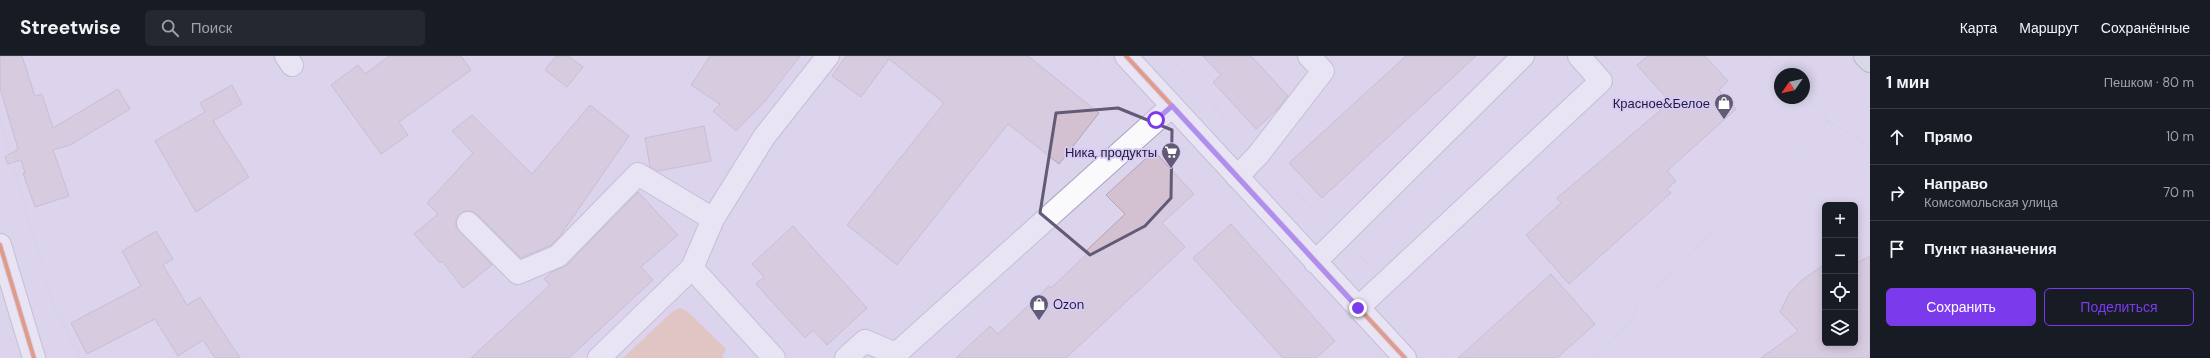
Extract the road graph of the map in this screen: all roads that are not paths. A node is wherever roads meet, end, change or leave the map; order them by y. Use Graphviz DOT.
graph roads {
  1 [pos="828,56"];
  2 [pos="1126,56"];
  3 [pos="1309,56"];
  4 [pos="1522,56"];
  5 [pos="1579,56"];
  6 [pos="1865,56"];
  7 [pos="1870,61"];
  8 [pos="1172,106"];
  9 [pos="1237,176"];
  10 [pos="713,219"];
  11 [pos="468,223"];
  12 [pos="0,245"];
  13 [pos="1315,262"];
  14 [pos="692,268"];
  15 [pos="1358,308"];
  16 [pos="34,358"];
  17 [pos="599,358"];
  18 [pos="774,358"];
  19 [pos="846,358"];
  20 [pos="1405,358"];
  1 -- 10 [label="street"];
  2 -- 8 [label="street"];
  3 -- 9 [label="street"];
  4 -- 13 [label="street"];
  5 -- 15 [label="street"];
  6 -- 7 [label="main road"];
  8 -- 9 [label="street"];
  8 -- 19 [label="street"];
  9 -- 13 [label="street"];
  10 -- 11 [label="street"];
  10 -- 14 [label="street"];
  12 -- 16 [label="street"];
  13 -- 15 [label="street"];
  14 -- 17 [label="street"];
  14 -- 18 [label="street"];
  15 -- 20 [label="street"];
}
